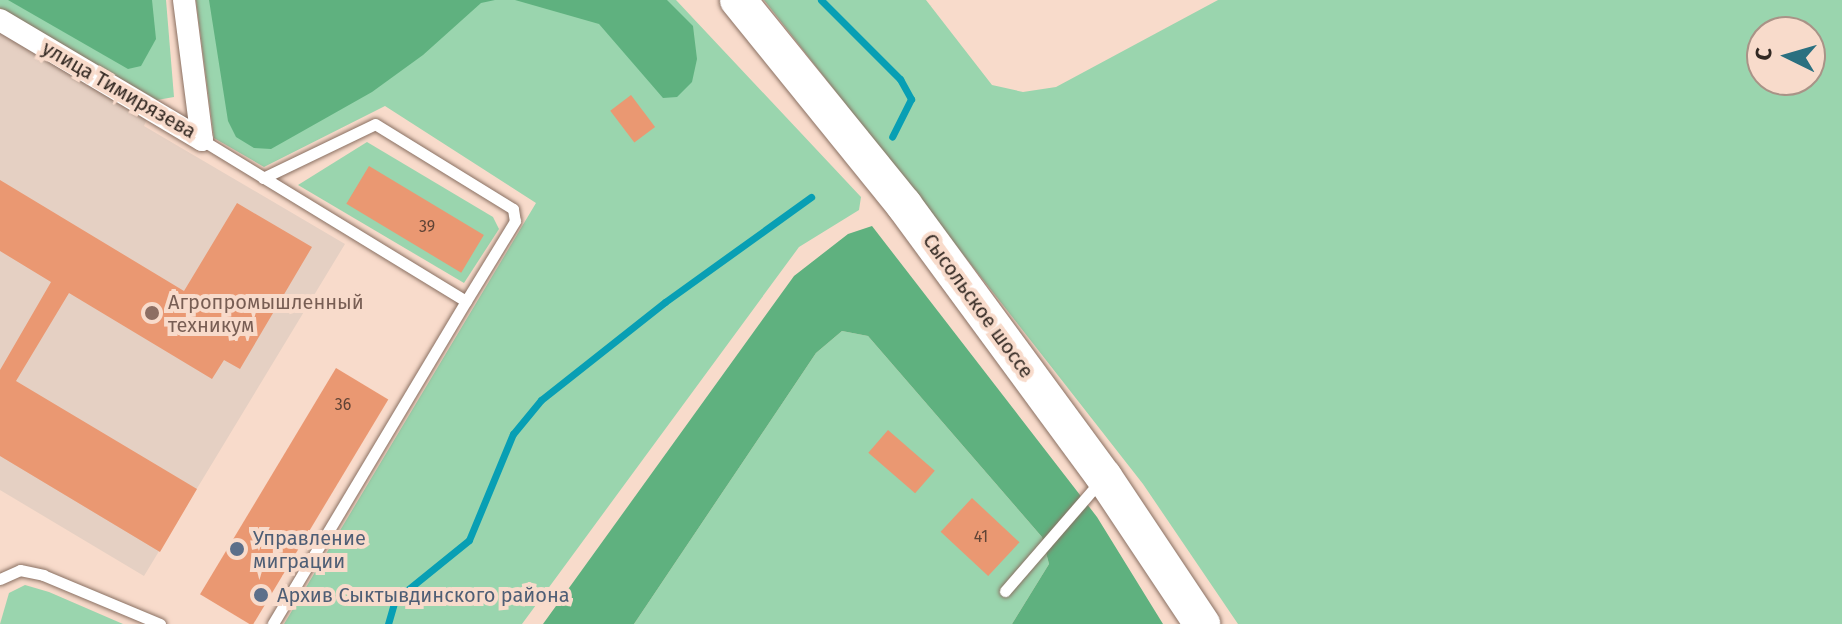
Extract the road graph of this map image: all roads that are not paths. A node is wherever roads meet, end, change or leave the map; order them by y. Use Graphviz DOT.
graph roads {
  1 [pos="184,0"];
  2 [pos="738,0"];
  3 [pos="0,20"];
  4 [pos="202,140"];
  5 [pos="263,178"];
  6 [pos="466,301"];
  7 [pos="1104,477"];
  8 [pos="0,579"];
  9 [pos="1005,591"];
  10 [pos="160,624"];
  11 [pos="273,624"];
  12 [pos="1202,624"];
  1 -- 4 [label="street, улица Тимирязева"];
  2 -- 7 [label="highway, Сысольское шоссе"];
  3 -- 4 [label="street, улица Тимирязева"];
  4 -- 5 [label="lane"];
  5 -- 6 [label="lane"];
  5 -- 6 [label="lane"];
  6 -- 11 [label="lane"];
  7 -- 9 [label="lane"];
  7 -- 12 [label="highway, Сысольское шоссе"];
  8 -- 10 [label="lane"];
}
